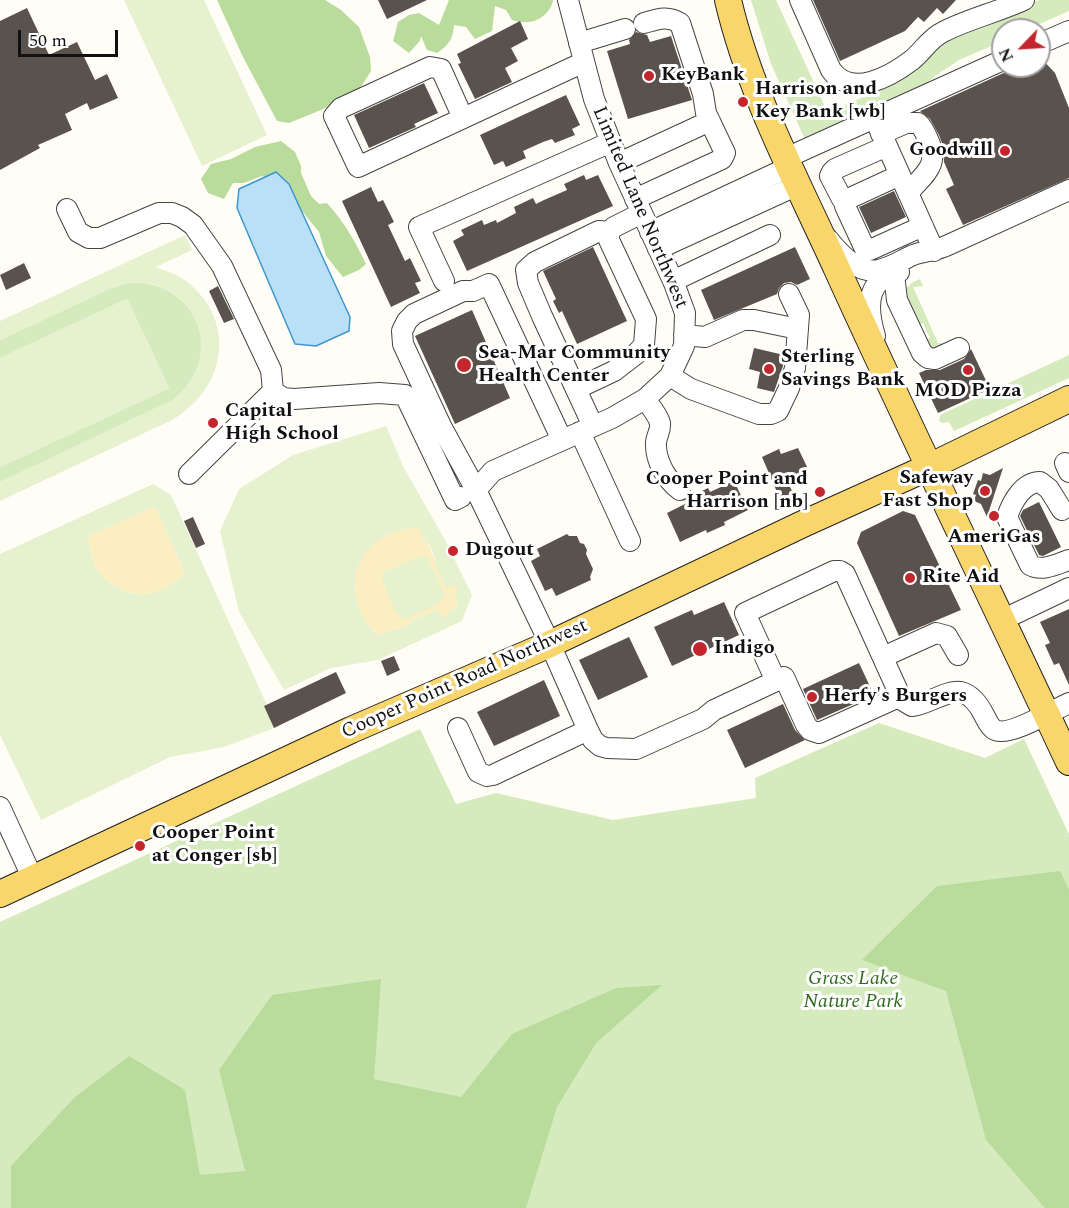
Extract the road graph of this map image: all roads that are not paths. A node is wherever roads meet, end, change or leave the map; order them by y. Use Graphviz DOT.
graph roads {
  1 [pos="568,0"];
  2 [pos="728,0"];
  3 [pos="800,0"];
  4 [pos="1024,0"];
  5 [pos="1069,31"];
  6 [pos="1051,39"];
  7 [pos="579,43"];
  8 [pos="584,62"];
  9 [pos="991,67"];
  10 [pos="463,118"];
  11 [pos="710,122"];
  12 [pos="880,132"];
  13 [pos="611,142"];
  14 [pos="619,163"];
  15 [pos="791,170"];
  16 [pos="900,175"];
  17 [pos="1069,190"];
  18 [pos="908,193"];
  19 [pos="848,199"];
  20 [pos="639,206"];
  21 [pos="67,209"];
  22 [pos="814,219"];
  23 [pos="923,226"];
  24 [pos="609,232"];
  25 [pos="770,235"];
  26 [pos="654,240"];
  27 [pos="934,251"];
  28 [pos="894,274"];
  29 [pos="444,281"];
  30 [pos="673,281"];
  31 [pos="789,294"];
  32 [pos="798,329"];
  33 [pos="684,335"];
  34 [pos="958,348"];
  35 [pos="883,371"];
  36 [pos="670,376"];
  37 [pos="576,389"];
  38 [pos="273,391"];
  39 [pos="645,399"];
  40 [pos="1069,399"];
  41 [pos="579,433"];
  42 [pos="930,467"];
  43 [pos="189,474"];
  44 [pos="680,490"];
  45 [pos="468,493"];
  46 [pos="1062,510"];
  47 [pos="630,541"];
  48 [pos="1069,560"];
  49 [pos="1069,588"];
  50 [pos="1002,620"];
  51 [pos="550,644"];
  52 [pos="958,655"];
  53 [pos="883,657"];
  54 [pos="784,677"];
  55 [pos="901,696"];
  56 [pos="1058,709"];
  57 [pos="458,728"];
  58 [pos="588,730"];
  59 [pos="1069,762"];
  60 [pos="0,807"];
  61 [pos="33,879"];
  62 [pos="0,894"];
  1 -- 7 [label="street, Limited Lane Northwest"];
  2 -- 15 [label="main road"];
  3 -- 4 [label="street"];
  5 -- 6 [label="street"];
  7 -- 8 [label="street, Limited Lane Northwest"];
  7 -- 11 [label="street"];
  8 -- 10 [label="street"];
  8 -- 13 [label="street, Limited Lane Northwest"];
  9 -- 12 [label="street"];
  10 -- 10 [label="street"];
  11 -- 14 [label="street"];
  11 -- 20 [label="street"];
  12 -- 15 [label="street"];
  12 -- 16 [label="street"];
  12 -- 18 [label="street"];
  12 -- 19 [label="street"];
  13 -- 14 [label="street, Limited Lane Northwest"];
  13 -- 29 [label="street"];
  14 -- 20 [label="street, Limited Lane Northwest"];
  15 -- 22 [label="main road"];
  15 -- 26 [label="street"];
  16 -- 18 [label="street"];
  16 -- 19 [label="street"];
  17 -- 27 [label="street"];
  18 -- 23 [label="street"];
  19 -- 23 [label="street"];
  20 -- 24 [label="street"];
  20 -- 26 [label="street, Limited Lane Northwest"];
  21 -- 38 [label="street"];
  22 -- 27 [label="street"];
  22 -- 35 [label="main road"];
  23 -- 27 [label="street"];
  24 -- 37 [label="street"];
  24 -- 37 [label="street"];
  25 -- 30 [label="street"];
  26 -- 30 [label="street, Limited Lane Northwest"];
  27 -- 28 [label="street"];
  28 -- 34 [label="street"];
  28 -- 35 [label="street"];
  30 -- 33 [label="street, Limited Lane Northwest"];
  31 -- 32 [label="street"];
  32 -- 33 [label="street"];
  32 -- 36 [label="street"];
  33 -- 36 [label="street, Limited Lane Northwest"];
  35 -- 42 [label="main road"];
  36 -- 39 [label="street, Limited Lane Northwest"];
  37 -- 41 [label="street"];
  38 -- 43 [label="street"];
  38 -- 45 [label="street"];
  39 -- 41 [label="street, Limited Lane Northwest"];
  39 -- 44 [label="street"];
  40 -- 42 [label="main road, Cooper Point Road Northwest"];
  41 -- 45 [label="street, Limited Lane Northwest"];
  41 -- 45 [label="street"];
  41 -- 47 [label="street"];
  42 -- 50 [label="main road"];
  42 -- 51 [label="main road, Cooper Point Road Northwest"];
  45 -- 51 [label="street"];
  46 -- 48 [label="street"];
  49 -- 50 [label="street"];
  50 -- 56 [label="main road"];
  51 -- 58 [label="street"];
  51 -- 61 [label="main road, Cooper Point Road Northwest"];
  52 -- 53 [label="street"];
  53 -- 55 [label="street"];
  53 -- 58 [label="street"];
  54 -- 55 [label="street"];
  55 -- 56 [label="street"];
  56 -- 59 [label="main road"];
  57 -- 58 [label="street"];
  60 -- 61 [label="street"];
  61 -- 62 [label="main road, Cooper Point Road Northwest"];
}
